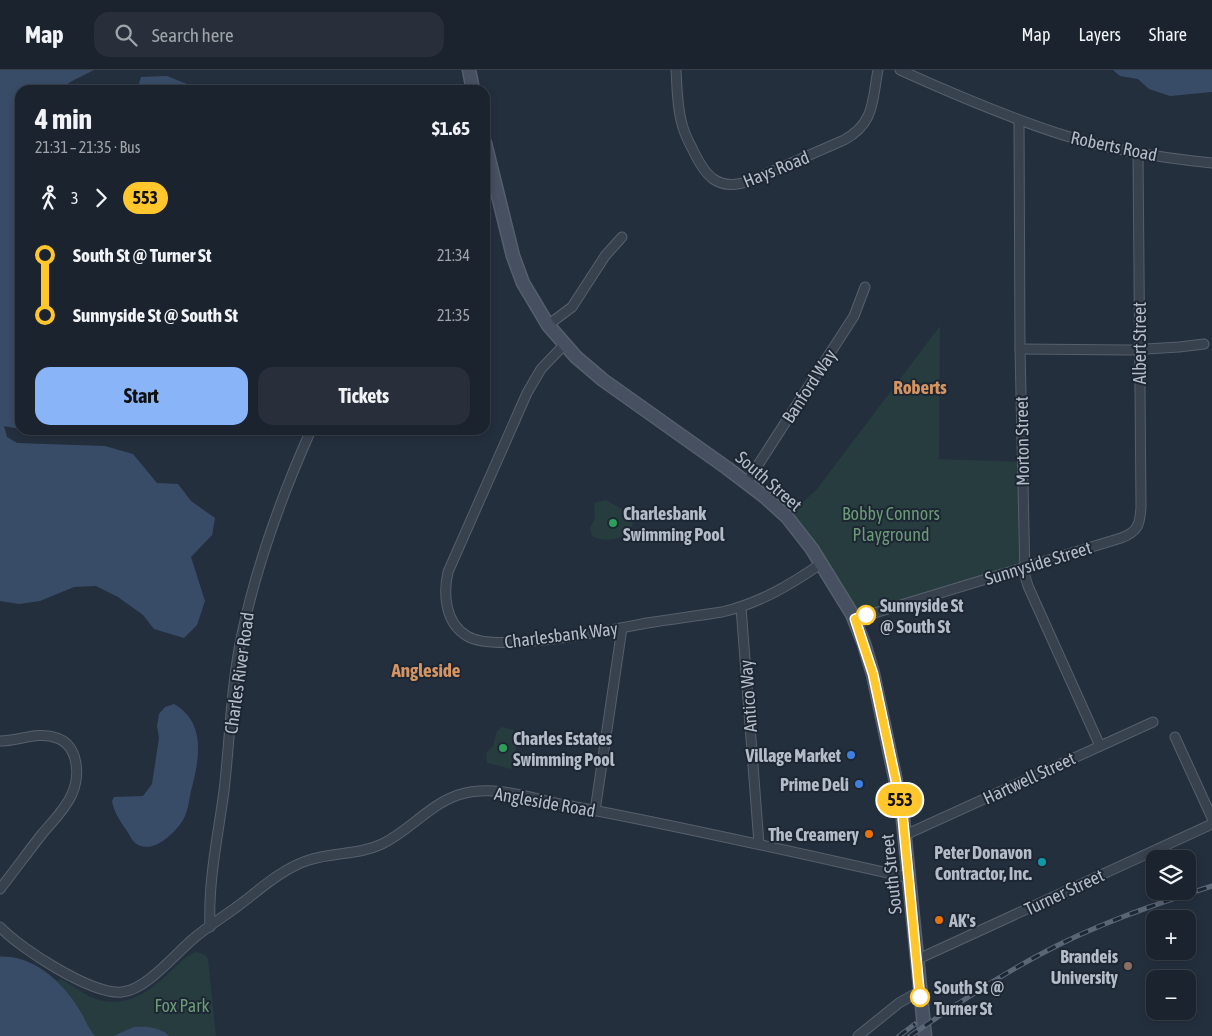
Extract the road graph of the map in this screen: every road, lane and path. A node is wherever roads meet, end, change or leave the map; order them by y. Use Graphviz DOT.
graph roads {
  1 [pos="469,70"];
  2 [pos="676,70"];
  3 [pos="878,70"];
  4 [pos="900,70"];
  5 [pos="472,85"];
  6 [pos="1019,120"];
  7 [pos="1138,153"];
  8 [pos="490,163"];
  9 [pos="1212,163"];
  10 [pos="622,237"];
  11 [pos="865,287"];
  12 [pos="548,324"];
  13 [pos="1204,344"];
  14 [pos="564,345"];
  15 [pos="1020,349"];
  16 [pos="1138,349"];
  17 [pos="310,435"];
  18 [pos="747,482"];
  19 [pos="1134,531"];
  20 [pos="822,563"];
  21 [pos="1024,567"];
  22 [pos="741,607"];
  23 [pos="855,619"];
  24 [pos="622,628"];
  25 [pos="1153,722"];
  26 [pos="1175,737"];
  27 [pos="0,741"];
  28 [pos="1100,746"];
  29 [pos="595,811"];
  30 [pos="1212,818"];
  31 [pos="1212,824"];
  32 [pos="905,835"];
  33 [pos="759,844"];
  34 [pos="910,878"];
  35 [pos="0,890"];
  36 [pos="210,926"];
  37 [pos="0,927"];
  38 [pos="916,960"];
  39 [pos="920,991"];
  40 [pos="858,1036"];
  41 [pos="925,1036"];
  1 -- 5 [label="main road"];
  2 -- 3 [label="street, Hays Road"];
  4 -- 6 [label="street, Roberts Road"];
  6 -- 7 [label="street, Roberts Road"];
  6 -- 15 [label="street, Morton Street"];
  7 -- 9 [label="street, Roberts Road"];
  7 -- 16 [label="street, Albert Street"];
  8 -- 12 [label="main road, South Street"];
  10 -- 12 [label="street"];
  11 -- 18 [label="street, Banford Way"];
  12 -- 14 [label="main road, South Street"];
  13 -- 16 [label="street"];
  14 -- 18 [label="main road, South Street"];
  14 -- 24 [label="street, Charlesbank Way"];
  15 -- 16 [label="street"];
  15 -- 21 [label="street, Morton Street"];
  16 -- 19 [label="street, Albert Street"];
  17 -- 36 [label="street, Charles River Road"];
  18 -- 20 [label="main road, South Street"];
  19 -- 21 [label="street, Sunnyside Street"];
  20 -- 22 [label="street, Charlesbank Way"];
  20 -- 23 [label="main road, South Street"];
  21 -- 23 [label="street, Sunnyside Street"];
  21 -- 28 [label="street, Morton Street"];
  22 -- 24 [label="street, Charlesbank Way"];
  22 -- 33 [label="street, Antico Way"];
  23 -- 32 [label="main road, South Street"];
  24 -- 29 [label="street"];
  25 -- 28 [label="street, Hartwell Street"];
  26 -- 30 [label="street"];
  27 -- 35 [label="street"];
  28 -- 32 [label="street, Hartwell Street"];
  29 -- 33 [label="street, Angleside Road"];
  29 -- 36 [label="street, Angleside Road"];
  31 -- 38 [label="street, Turner Street"];
  32 -- 34 [label="main road, South Street"];
  33 -- 34 [label="street, Angleside Road"];
  34 -- 38 [label="main road, South Street"];
  36 -- 37 [label="street, Angleside Road"];
  38 -- 39 [label="main road, South Street"];
  39 -- 40 [label="street"];
  39 -- 41 [label="main road, South Street"];
}
